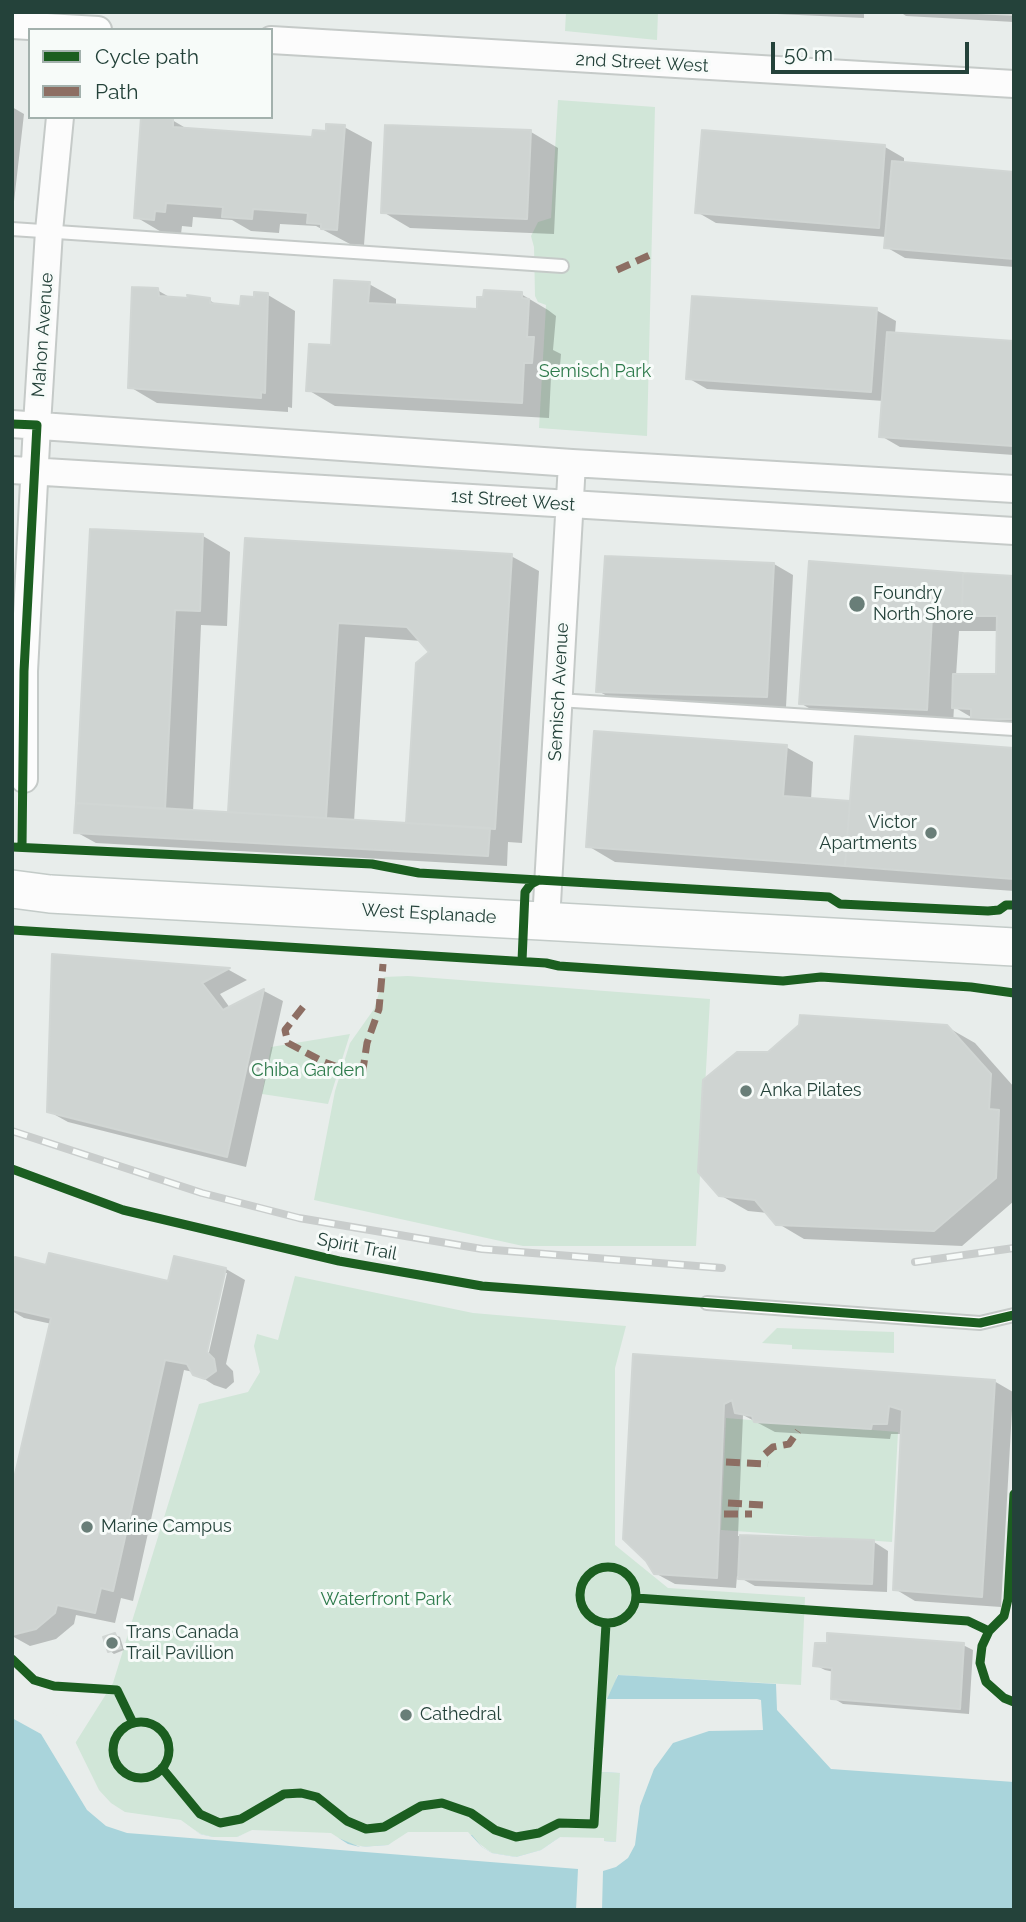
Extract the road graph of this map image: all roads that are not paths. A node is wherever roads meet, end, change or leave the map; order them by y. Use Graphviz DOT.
graph roads {
  1 [pos="69,23"];
  2 [pos="12,25"];
  3 [pos="90,28"];
  4 [pos="273,40"];
  5 [pos="1014,83"];
  6 [pos="60,119"];
  7 [pos="12,229"];
  8 [pos="49,231"];
  9 [pos="562,266"];
  10 [pos="25,425"];
  11 [pos="572,463"];
  12 [pos="24,470"];
  13 [pos="1014,489"];
  14 [pos="569,505"];
  15 [pos="1014,531"];
  16 [pos="18,671"];
  17 [pos="558,700"];
  18 [pos="1014,729"];
  19 [pos="24,779"];
  20 [pos="12,889"];
  21 [pos="546,921"];
  22 [pos="1014,947"];
  23 [pos="707,1303"];
  24 [pos="1014,1315"];
  1 -- 2 [label="street"];
  1 -- 3 [label="street"];
  4 -- 5 [label="street, 2nd Street West"];
  6 -- 8 [label="street, Mahon Avenue"];
  7 -- 8 [label="lane"];
  8 -- 9 [label="lane"];
  8 -- 10 [label="street, Mahon Avenue"];
  10 -- 11 [label="street"];
  10 -- 12 [label="street, Mahon Avenue"];
  11 -- 13 [label="street"];
  11 -- 14 [label="street, Semisch Avenue"];
  12 -- 14 [label="street, 1st Street West"];
  12 -- 16 [label="street, Mahon Avenue"];
  14 -- 15 [label="street, 1st Street West"];
  14 -- 17 [label="street, Semisch Avenue"];
  16 -- 19 [label="street, Mahon Avenue"];
  17 -- 18 [label="lane"];
  17 -- 21 [label="street, Semisch Avenue"];
  20 -- 21 [label="main road, West Esplanade"];
  21 -- 22 [label="main road, West Esplanade"];
  23 -- 24 [label="lane"];
}
